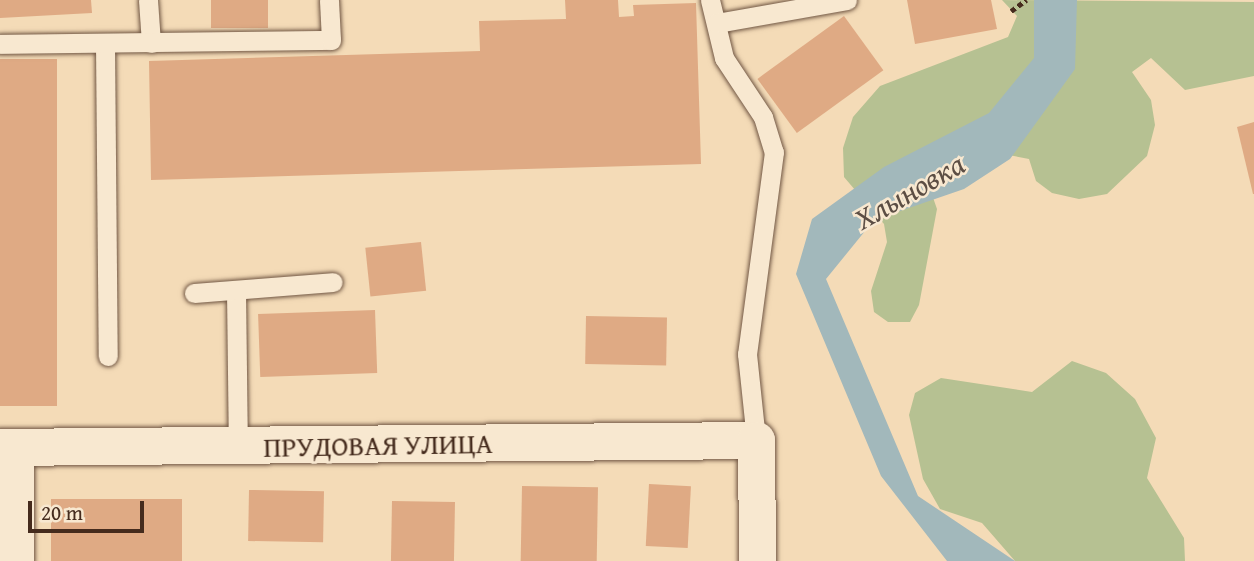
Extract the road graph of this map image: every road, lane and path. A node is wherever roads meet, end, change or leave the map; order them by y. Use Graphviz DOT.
graph roads {
  1 [pos="148,0"];
  2 [pos="330,0"];
  3 [pos="710,0"];
  4 [pos="847,0"];
  5 [pos="1025,1"];
  6 [pos="1011,11"];
  7 [pos="717,23"];
  8 [pos="105,43"];
  9 [pos="151,43"];
  10 [pos="0,44"];
  11 [pos="333,282"];
  12 [pos="236,290"];
  13 [pos="194,293"];
  14 [pos="108,356"];
  15 [pos="756,440"];
  16 [pos="238,446"];
  17 [pos="8,447"];
  18 [pos="15,561"];
  19 [pos="757,561"];
  1 -- 9 [label="lane"];
  2 -- 9 [label="lane"];
  3 -- 7 [label="lane"];
  4 -- 7 [label="lane"];
  5 -- 6 [label="path"];
  7 -- 15 [label="lane"];
  8 -- 9 [label="lane"];
  8 -- 10 [label="lane"];
  8 -- 14 [label="lane"];
  11 -- 12 [label="lane"];
  12 -- 13 [label="lane"];
  12 -- 16 [label="lane"];
  15 -- 16 [label="street, ПРУДОВАЯ УЛИЦА"];
  15 -- 19 [label="street"];
  16 -- 17 [label="street, ПРУДОВАЯ УЛИЦА"];
  17 -- 18 [label="street"];
}
